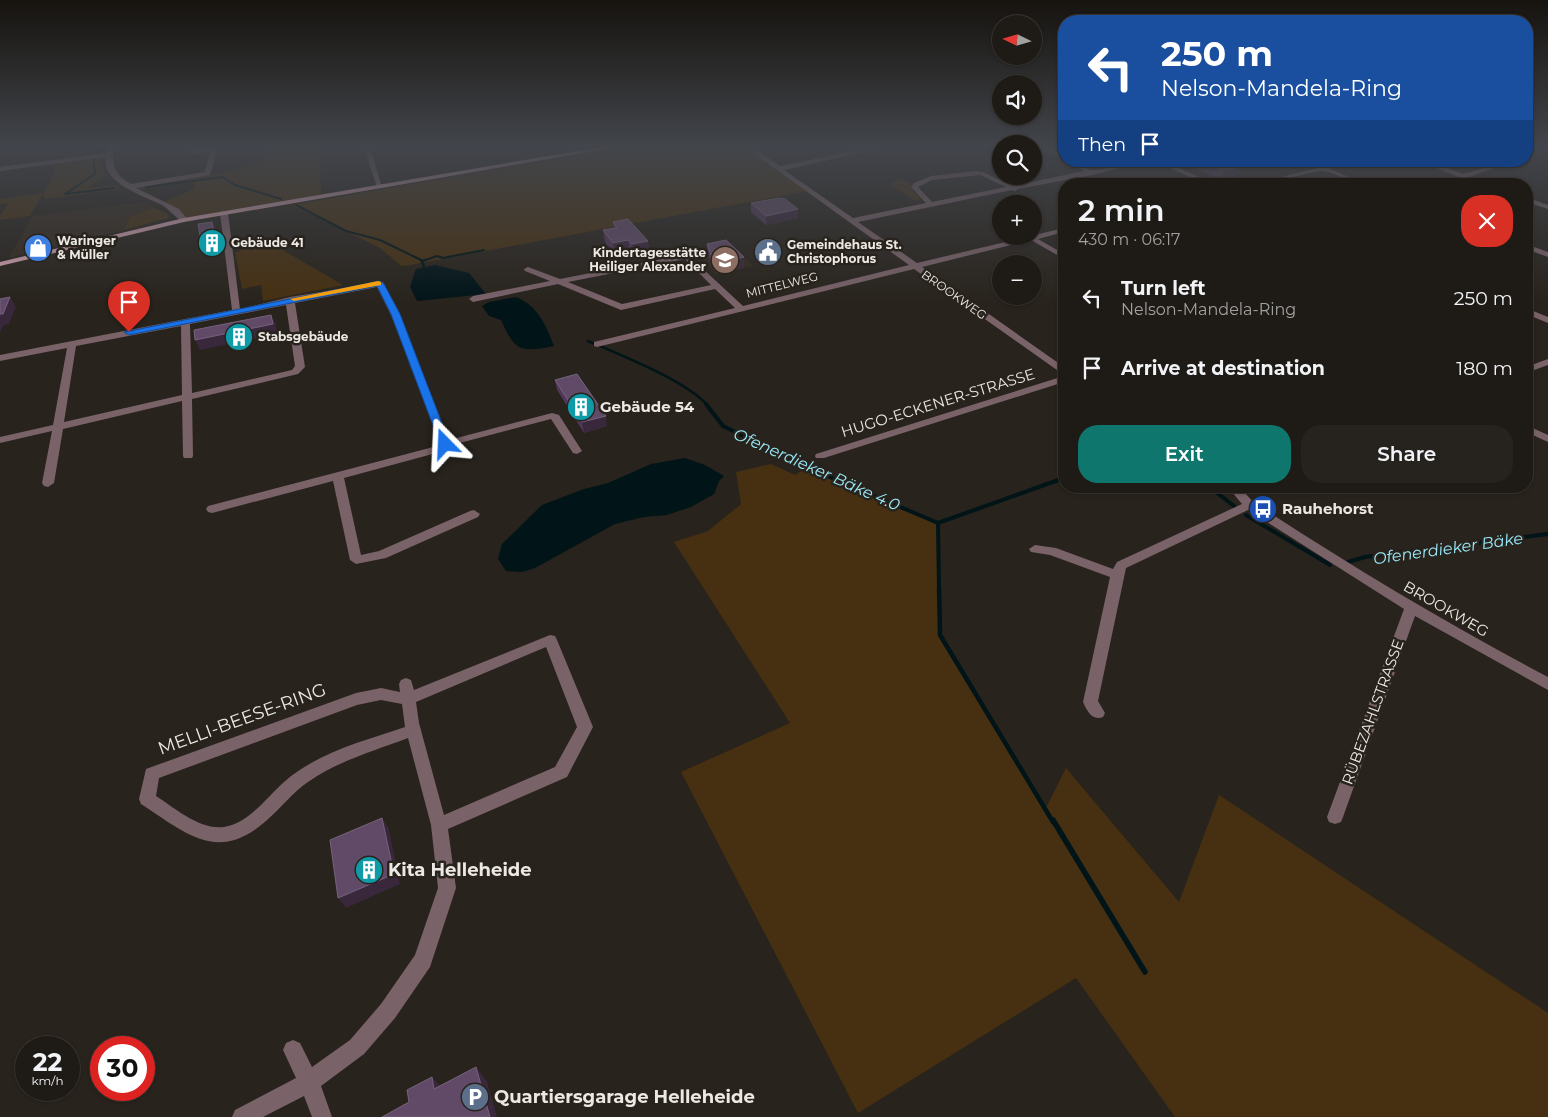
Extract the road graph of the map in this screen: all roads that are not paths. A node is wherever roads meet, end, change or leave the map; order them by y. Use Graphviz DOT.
graph roads {
  1 [pos="155,199"];
  2 [pos="307,199"];
  3 [pos="819,199"];
  4 [pos="926,199"];
  5 [pos="958,199"];
  6 [pos="1548,201"];
  7 [pos="1533,202"];
  8 [pos="930,204"];
  9 [pos="1539,204"];
  10 [pos="1548,207"];
  11 [pos="224,213"];
  12 [pos="184,220"];
  13 [pos="850,221"];
  14 [pos="1058,232"];
  15 [pos="1042,236"];
  16 [pos="1042,244"];
  17 [pos="1002,245"];
  18 [pos="1533,249"];
  19 [pos="1058,253"];
  20 [pos="1548,255"];
  21 [pos="0,264"];
  22 [pos="912,266"];
  23 [pos="528,269"];
  24 [pos="559,282"];
  25 [pos="716,286"];
  26 [pos="473,299"];
  27 [pos="290,300"];
  28 [pos="740,308"];
  29 [pos="236,311"];
  30 [pos="1533,314"];
  31 [pos="1548,320"];
  32 [pos="185,321"];
  33 [pos="72,344"];
  34 [pos="597,344"];
  35 [pos="0,358"];
  36 [pos="1548,362"];
  37 [pos="1533,367"];
  38 [pos="1058,368"];
  39 [pos="1058,382"];
  40 [pos="186,397"];
  41 [pos="56,427"];
  42 [pos="1533,432"];
  43 [pos="1548,439"];
  44 [pos="0,440"];
  45 [pos="446,446"];
  46 [pos="577,451"];
  47 [pos="188,456"];
  48 [pos="820,456"];
  49 [pos="338,476"];
  50 [pos="48,483"];
  51 [pos="1239,493"];
  52 [pos="1249,505"];
  53 [pos="212,508"];
  54 [pos="474,514"];
  55 [pos="1035,549"];
  56 [pos="1117,575"];
  57 [pos="1412,608"];
  58 [pos="1548,684"];
  59 [pos="407,691"];
  60 [pos="1098,713"];
  61 [pos="414,730"];
  62 [pos="1334,817"];
  63 [pos="439,825"];
  64 [pos="293,1050"];
  65 [pos="308,1082"];
  66 [pos="242,1117"];
  67 [pos="322,1117"];
  1 -- 12 [label="street"];
  2 -- 11 [label="main road"];
  3 -- 13 [label="street, BROOKWEG"];
  4 -- 8 [label="street"];
  5 -- 8 [label="street"];
  6 -- 9 [label="street"];
  7 -- 9 [label="street"];
  8 -- 13 [label="street"];
  9 -- 10 [label="street"];
  11 -- 12 [label="main road"];
  11 -- 29 [label="street"];
  12 -- 21 [label="main road"];
  13 -- 22 [label="street, BROOKWEG"];
  14 -- 15 [label="street, MITTELWEG"];
  16 -- 19 [label="street"];
  17 -- 22 [label="street, MITTELWEG"];
  18 -- 20 [label="street"];
  22 -- 28 [label="street, MITTELWEG"];
  22 -- 38 [label="street, BROOKWEG"];
  23 -- 24 [label="street"];
  24 -- 25 [label="street"];
  24 -- 25 [label="street, MITTELWEG"];
  24 -- 26 [label="street"];
  25 -- 28 [label="street, MITTELWEG"];
  27 -- 29 [label="street"];
  27 -- 40 [label="street"];
  27 -- 45 [label="street"];
  28 -- 34 [label="street, MITTELWEG"];
  29 -- 32 [label="street"];
  30 -- 31 [label="street"];
  32 -- 33 [label="street"];
  32 -- 40 [label="street"];
  33 -- 35 [label="street"];
  33 -- 41 [label="street"];
  36 -- 37 [label="street"];
  39 -- 48 [label="street, HUGO-ECKENER-STRASSE"];
  40 -- 41 [label="street"];
  40 -- 47 [label="street"];
  41 -- 44 [label="street"];
  41 -- 50 [label="street"];
  42 -- 43 [label="street"];
  45 -- 46 [label="street"];
  45 -- 49 [label="street"];
  49 -- 53 [label="street"];
  49 -- 54 [label="street"];
  51 -- 52 [label="street, BROOKWEG"];
  52 -- 56 [label="street"];
  52 -- 57 [label="street, BROOKWEG"];
  55 -- 56 [label="street"];
  56 -- 60 [label="street"];
  57 -- 58 [label="street, BROOKWEG"];
  57 -- 62 [label="street, RÜBEZAHLSTRASSE"];
  59 -- 61 [label="street"];
  59 -- 61 [label="street, MELLI-BEESE-RING"];
  59 -- 63 [label="street"];
  61 -- 63 [label="street"];
  63 -- 65 [label="street"];
  64 -- 65 [label="street"];
  65 -- 66 [label="street"];
  65 -- 67 [label="street"];
}
